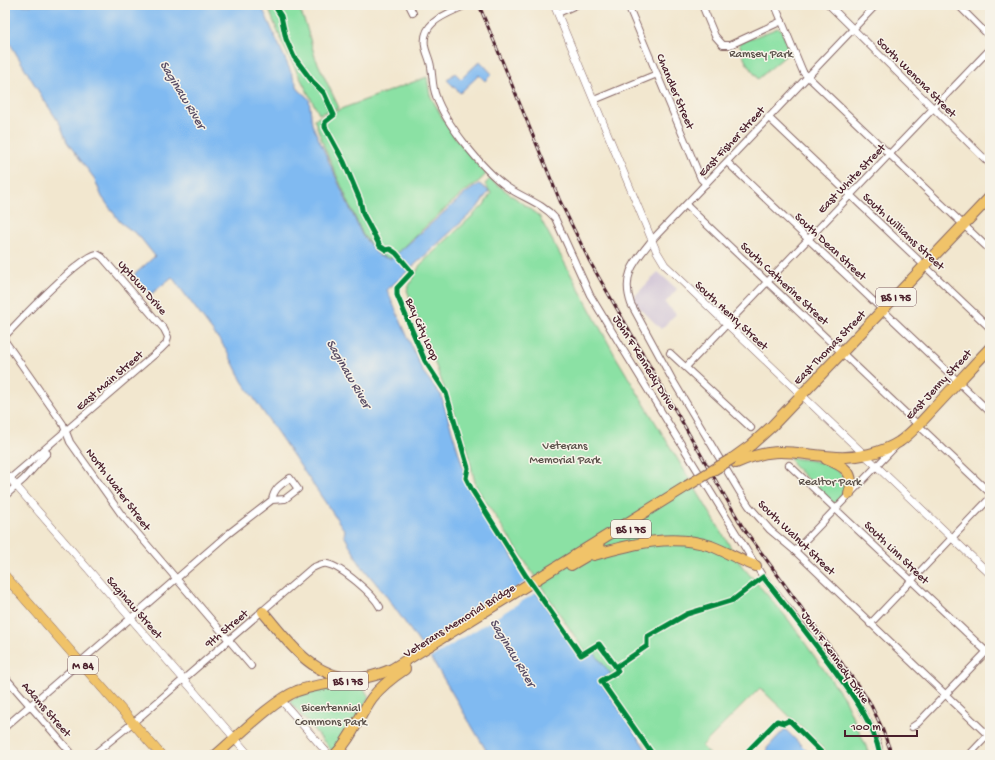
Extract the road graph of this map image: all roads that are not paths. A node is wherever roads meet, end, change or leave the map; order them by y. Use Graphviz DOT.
graph roads {
  1 [pos="409,5"];
  2 [pos="466,5"];
  3 [pos="554,5"];
  4 [pos="576,5"];
  5 [pos="628,5"];
  6 [pos="702,5"];
  7 [pos="775,5"];
  8 [pos="829,5"];
  9 [pos="876,5"];
  10 [pos="958,5"];
  11 [pos="558,13"];
  12 [pos="412,14"];
  13 [pos="782,21"];
  14 [pos="853,29"];
  15 [pos="990,37"];
  16 [pos="990,49"];
  17 [pos="657,74"];
  18 [pos="808,76"];
  19 [pos="594,100"];
  20 [pos="933,108"];
  21 [pos="768,118"];
  22 [pos="889,154"];
  23 [pos="727,162"];
  24 [pos="990,164"];
  25 [pos="706,184"];
  26 [pos="850,195"];
  27 [pos="990,197"];
  28 [pos="686,205"];
  29 [pos="964,225"];
  30 [pos="808,239"];
  31 [pos="652,240"];
  32 [pos="990,250"];
  33 [pos="925,266"];
  34 [pos="630,271"];
  35 [pos="768,282"];
  36 [pos="884,310"];
  37 [pos="727,325"];
  38 [pos="990,328"];
  39 [pos="5,336"];
  40 [pos="168,337"];
  41 [pos="5,341"];
  42 [pos="990,348"];
  43 [pos="842,352"];
  44 [pos="670,353"];
  45 [pos="686,368"];
  46 [pos="959,382"];
  47 [pos="801,395"];
  48 [pos="990,412"];
  49 [pos="918,425"];
  50 [pos="751,428"];
  51 [pos="66,432"];
  52 [pos="61,437"];
  53 [pos="905,437"];
  54 [pos="812,454"];
  55 [pos="864,455"];
  56 [pos="735,461"];
  57 [pos="789,465"];
  58 [pos="876,467"];
  59 [pos="5,473"];
  60 [pos="8,481"];
  61 [pos="17,486"];
  62 [pos="689,488"];
  63 [pos="990,493"];
  64 [pos="849,494"];
  65 [pos="5,496"];
  66 [pos="990,498"];
  67 [pos="272,500"];
  68 [pos="836,509"];
  69 [pos="952,538"];
  70 [pos="795,551"];
  71 [pos="583,559"];
  72 [pos="569,563"];
  73 [pos="756,566"];
  74 [pos="990,574"];
  75 [pos="5,576"];
  76 [pos="177,579"];
  77 [pos="911,580"];
  78 [pos="379,605"];
  79 [pos="262,612"];
  80 [pos="131,618"];
  81 [pos="870,624"];
  82 [pos="229,640"];
  83 [pos="989,652"];
  84 [pos="80,662"];
  85 [pos="408,663"];
  86 [pos="251,666"];
  87 [pos="5,677"];
  88 [pos="370,678"];
  89 [pos="183,679"];
  90 [pos="945,695"];
  91 [pos="284,698"];
  92 [pos="30,705"];
  93 [pos="132,723"];
  94 [pos="5,727"];
  95 [pos="912,727"];
  96 [pos="989,735"];
  97 [pos="235,739"];
  98 [pos="73,755"];
  99 [pos="94,755"];
  100 [pos="161,755"];
  101 [pos="216,755"];
  102 [pos="249,755"];
  103 [pos="329,755"];
  104 [pos="336,755"];
  105 [pos="880,755"];
  106 [pos="969,755"];
  1 -- 12 [label="street"];
  2 -- 73 [label="street, John F Kennedy Drive"];
  3 -- 11 [label="street, South Henry Street"];
  4 -- 11 [label="street"];
  5 -- 17 [label="street, Chandler Street"];
  6 -- 13 [label="street"];
  7 -- 13 [label="street"];
  8 -- 14 [label="street, South Wenona Street"];
  9 -- 14 [label="street, East Fisher Street"];
  10 -- 15 [label="street"];
  11 -- 19 [label="street, South Henry Street"];
  13 -- 18 [label="street"];
  14 -- 18 [label="street, East Fisher Street"];
  14 -- 20 [label="street, South Wenona Street"];
  16 -- 20 [label="street, East White Street"];
  17 -- 19 [label="street"];
  17 -- 25 [label="street, Chandler Street"];
  18 -- 21 [label="street, East Fisher Street"];
  18 -- 22 [label="street"];
  19 -- 31 [label="street, South Henry Street"];
  20 -- 22 [label="street, East White Street"];
  20 -- 24 [label="street, South Wenona Street"];
  21 -- 23 [label="street, East Fisher Street"];
  21 -- 26 [label="street, South Williams Street"];
  22 -- 26 [label="street, East White Street"];
  22 -- 29 [label="street"];
  23 -- 25 [label="street, East Fisher Street"];
  23 -- 30 [label="street, South Dean Street"];
  25 -- 28 [label="street, East Fisher Street"];
  26 -- 30 [label="street, East White Street"];
  26 -- 33 [label="street, South Williams Street"];
  27 -- 29 [label="highway, East Thomas Street / BS I 75"];
  28 -- 31 [label="street, East Fisher Street"];
  28 -- 35 [label="street, South Catherine Street"];
  29 -- 32 [label="street"];
  29 -- 33 [label="highway, East Thomas Street / BS I 75"];
  30 -- 35 [label="street, East White Street"];
  30 -- 36 [label="street, South Dean Street"];
  31 -- 34 [label="street, East Fisher Street"];
  31 -- 37 [label="street, South Henry Street"];
  33 -- 36 [label="highway, East Thomas Street / BS I 75"];
  33 -- 38 [label="street, South Williams Street"];
  34 -- 70 [label="street, South Walnut Street"];
  35 -- 37 [label="street, East White Street"];
  35 -- 43 [label="street, South Catherine Street"];
  36 -- 43 [label="highway, East Thomas Street / BS I 75"];
  36 -- 46 [label="street, South Dean Street"];
  37 -- 45 [label="street, East White Street"];
  37 -- 47 [label="street, South Henry Street"];
  39 -- 40 [label="street, Uptown Drive"];
  40 -- 51 [label="street, East Main Street"];
  41 -- 51 [label="street, North Water Street"];
  42 -- 46 [label="highway, East Jenny Street / BS I 75"];
  43 -- 47 [label="highway, East Thomas Street / BS I 75"];
  43 -- 49 [label="street, South Catherine Street"];
  44 -- 45 [label="street"];
  45 -- 50 [label="street"];
  46 -- 48 [label="street, South Dean Street"];
  46 -- 49 [label="highway, East Jenny Street / BS I 75"];
  47 -- 55 [label="street, South Henry Street"];
  47 -- 56 [label="highway, East Thomas Street / BS I 75"];
  49 -- 53 [label="highway, East Jenny Street / BS I 75"];
  49 -- 63 [label="street, South Catherine Street"];
  51 -- 52 [label="street, East Main Street"];
  51 -- 76 [label="street, North Water Street"];
  52 -- 60 [label="street, East Main Street"];
  52 -- 61 [label="street, East Main Street"];
  53 -- 55 [label="highway, East Jenny Street / BS I 75"];
  53 -- 58 [label="street, East Jenny Street"];
  54 -- 55 [label="highway, Veterans Memorial Bridge / BS I 75"];
  54 -- 56 [label="highway, Veterans Memorial Bridge / BS I 75"];
  54 -- 64 [label="highway"];
  55 -- 58 [label="street, South Henry Street"];
  56 -- 62 [label="highway, Veterans Memorial Bridge / BS I 75, bridge"];
  57 -- 68 [label="street, South Linn Street"];
  58 -- 64 [label="street, East Jenny Street"];
  58 -- 69 [label="street, South Henry Street"];
  59 -- 60 [label="street, Saginaw Street"];
  60 -- 61 [label="street, Saginaw Street"];
  61 -- 65 [label="street, East Main Street"];
  61 -- 80 [label="street, Saginaw Street"];
  62 -- 71 [label="highway, Veterans Memorial Bridge / BS I 75"];
  62 -- 72 [label="highway, Veterans Memorial Bridge / BS I 75"];
  64 -- 68 [label="street, East Jenny Street"];
  66 -- 69 [label="street"];
  67 -- 76 [label="street"];
  68 -- 70 [label="street, East Jenny Street"];
  68 -- 77 [label="street, South Linn Street"];
  69 -- 74 [label="street, South Henry Street"];
  69 -- 77 [label="street"];
  70 -- 81 [label="street, South Walnut Street"];
  71 -- 72 [label="highway, Veterans Memorial Bridge / BS I 75"];
  71 -- 73 [label="highway"];
  72 -- 85 [label="highway, Veterans Memorial Bridge / BS I 75"];
  73 -- 105 [label="street, John F Kennedy Drive"];
  75 -- 84 [label="main road, M 84"];
  76 -- 80 [label="street"];
  76 -- 82 [label="street, North Water Street"];
  77 -- 81 [label="street"];
  77 -- 83 [label="street, South Linn Street"];
  78 -- 79 [label="street, 9th Street"];
  79 -- 82 [label="street, 9th Street"];
  79 -- 88 [label="highway"];
  80 -- 84 [label="street"];
  80 -- 89 [label="street, Saginaw Street"];
  81 -- 90 [label="street, South Walnut Street"];
  82 -- 86 [label="street, North Water Street"];
  82 -- 89 [label="street, 9th Street"];
  83 -- 90 [label="street"];
  84 -- 92 [label="street"];
  84 -- 93 [label="main road, M 84"];
  85 -- 88 [label="highway, Veterans Memorial Bridge / BS I 75"];
  85 -- 104 [label="highway, Veterans Memorial Bridge / BS I 75"];
  87 -- 92 [label="street, Adams Street"];
  88 -- 91 [label="highway, Veterans Memorial Bridge / BS I 75"];
  89 -- 93 [label="street, 9th Street"];
  89 -- 97 [label="street, Saginaw Street"];
  90 -- 95 [label="street"];
  90 -- 96 [label="street, South Walnut Street"];
  91 -- 97 [label="highway, BS I 75"];
  91 -- 103 [label="street"];
  92 -- 94 [label="street"];
  92 -- 98 [label="street, Adams Street"];
  93 -- 99 [label="street, 9th Street"];
  93 -- 100 [label="main road, M 84"];
  96 -- 106 [label="street"];
  97 -- 101 [label="highway, BS I 75"];
  97 -- 102 [label="street, Saginaw Street"];
}
